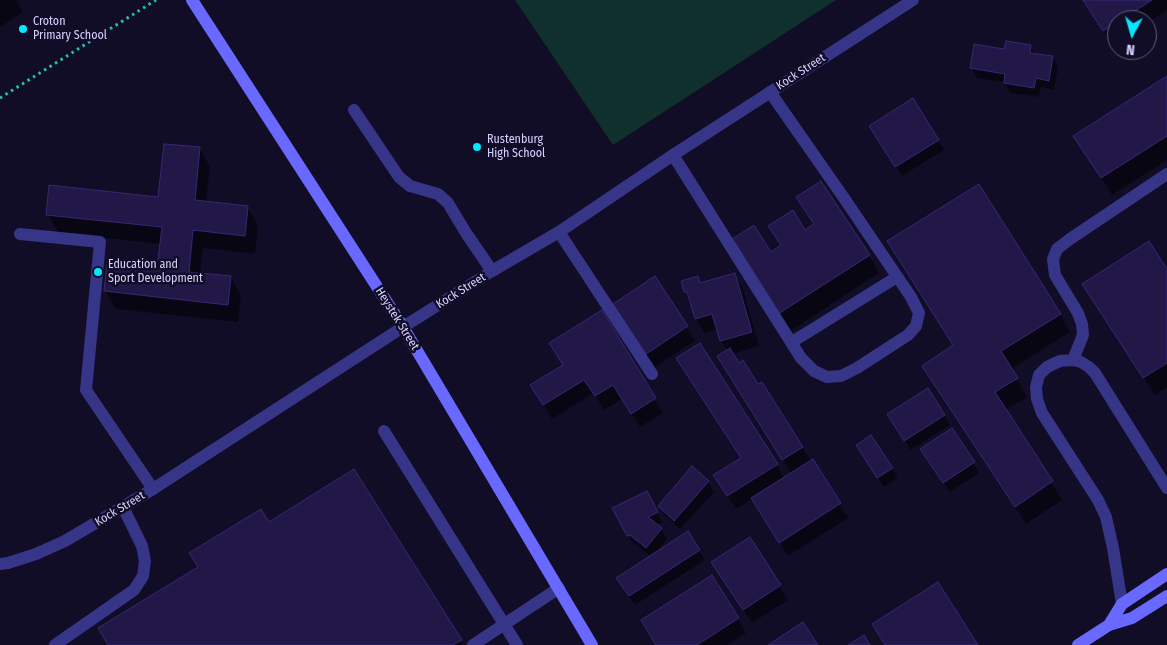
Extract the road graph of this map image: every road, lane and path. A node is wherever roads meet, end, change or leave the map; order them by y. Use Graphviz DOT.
graph roads {
  1 [pos="156,0"];
  2 [pos="192,0"];
  3 [pos="913,0"];
  4 [pos="770,92"];
  5 [pos="0,98"];
  6 [pos="354,110"];
  7 [pos="672,155"];
  8 [pos="1167,174"];
  9 [pos="559,232"];
  10 [pos="20,234"];
  11 [pos="492,271"];
  12 [pos="897,277"];
  13 [pos="403,327"];
  14 [pos="792,342"];
  15 [pos="1073,360"];
  16 [pos="652,374"];
  17 [pos="384,431"];
  18 [pos="1167,488"];
  19 [pos="153,489"];
  20 [pos="122,507"];
  21 [pos="0,564"];
  22 [pos="1167,574"];
  23 [pos="559,588"];
  24 [pos="1167,596"];
  25 [pos="1122,604"];
  26 [pos="505,625"];
  27 [pos="1109,626"];
  28 [pos="55,645"];
  29 [pos="473,645"];
  30 [pos="518,645"];
  31 [pos="592,645"];
  32 [pos="1078,645"];
  1 -- 5 [label="path"];
  2 -- 13 [label="street, Heystek Street"];
  3 -- 4 [label="street, Kock Street"];
  4 -- 7 [label="street, Kock Street"];
  4 -- 12 [label="street"];
  6 -- 11 [label="street"];
  7 -- 9 [label="street, Kock Street"];
  7 -- 14 [label="street"];
  8 -- 15 [label="street"];
  9 -- 11 [label="street, Kock Street"];
  9 -- 16 [label="street"];
  10 -- 19 [label="street"];
  11 -- 13 [label="street, Kock Street"];
  12 -- 14 [label="street"];
  12 -- 14 [label="street"];
  13 -- 19 [label="street, Kock Street"];
  13 -- 23 [label="street, Heystek Street"];
  15 -- 18 [label="street"];
  15 -- 25 [label="street"];
  17 -- 26 [label="street"];
  19 -- 20 [label="street, Kock Street"];
  20 -- 21 [label="street, Kock Street"];
  20 -- 28 [label="street"];
  22 -- 25 [label="street"];
  23 -- 26 [label="street"];
  23 -- 31 [label="street, Heystek Street"];
  24 -- 27 [label="street"];
  25 -- 27 [label="street"];
  26 -- 29 [label="street"];
  26 -- 30 [label="street"];
  27 -- 32 [label="street"];
}
